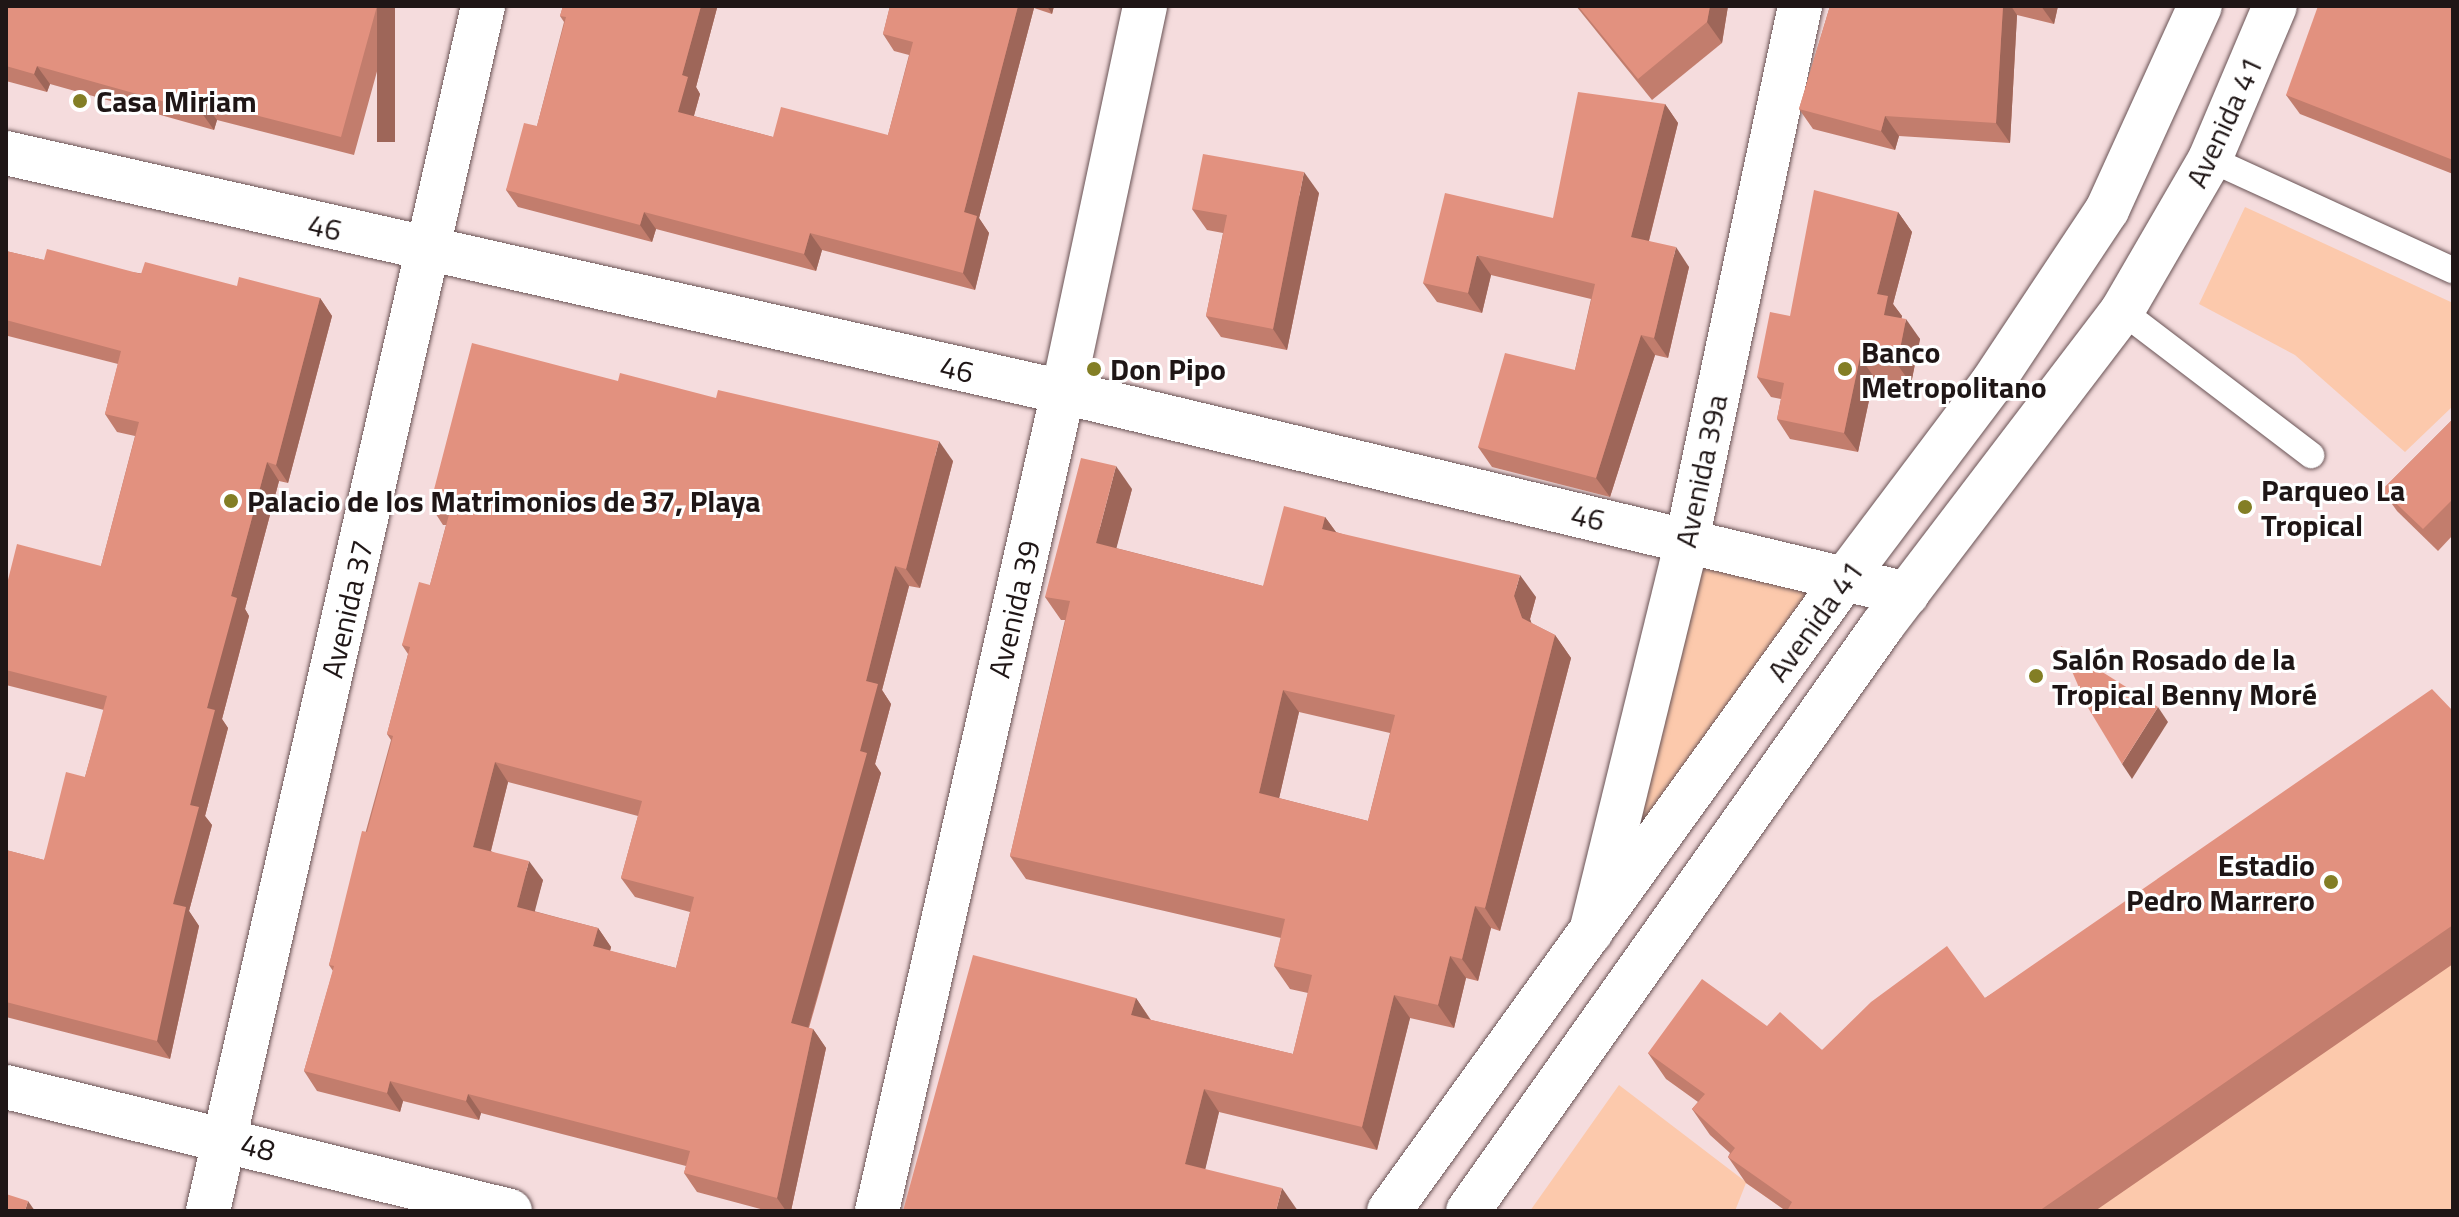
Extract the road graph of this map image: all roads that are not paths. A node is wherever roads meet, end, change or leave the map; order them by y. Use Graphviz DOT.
graph roads {
  1 [pos="483,6"];
  2 [pos="1145,6"];
  3 [pos="1800,6"];
  4 [pos="2200,6"];
  5 [pos="2275,6"];
  6 [pos="6,153"];
  7 [pos="2210,159"];
  8 [pos="430,251"];
  9 [pos="2453,270"];
  10 [pos="2122,311"];
  11 [pos="1063,392"];
  12 [pos="2311,455"];
  13 [pos="1687,540"];
  14 [pos="1846,577"];
  15 [pos="1907,594"];
  16 [pos="1591,933"];
  17 [pos="6,1087"];
  18 [pos="225,1138"];
  19 [pos="208,1211"];
  20 [pos="510,1211"];
  21 [pos="877,1211"];
  22 [pos="1389,1211"];
  23 [pos="1468,1211"];
  1 -- 8 [label="street, Avenida 37"];
  2 -- 11 [label="street, Avenida 39"];
  3 -- 13 [label="street, Avenida 39a"];
  4 -- 14 [label="street, Avenida 41"];
  5 -- 7 [label="street, Avenida 41"];
  6 -- 8 [label="street, 46"];
  7 -- 9 [label="lane"];
  7 -- 10 [label="street, Avenida 41"];
  8 -- 11 [label="street, 46"];
  8 -- 18 [label="street, Avenida 37"];
  10 -- 12 [label="lane"];
  10 -- 15 [label="street, Avenida 41"];
  11 -- 13 [label="street, 46"];
  11 -- 21 [label="street, Avenida 39"];
  13 -- 14 [label="street, 46"];
  13 -- 16 [label="street, Avenida 39a"];
  14 -- 15 [label="street, 46"];
  14 -- 16 [label="street, Avenida 41"];
  15 -- 23 [label="street, Avenida 41"];
  16 -- 22 [label="street, Avenida 41"];
  17 -- 18 [label="street, 48"];
  18 -- 19 [label="street, Avenida 37"];
  18 -- 20 [label="street, 48"];
}
